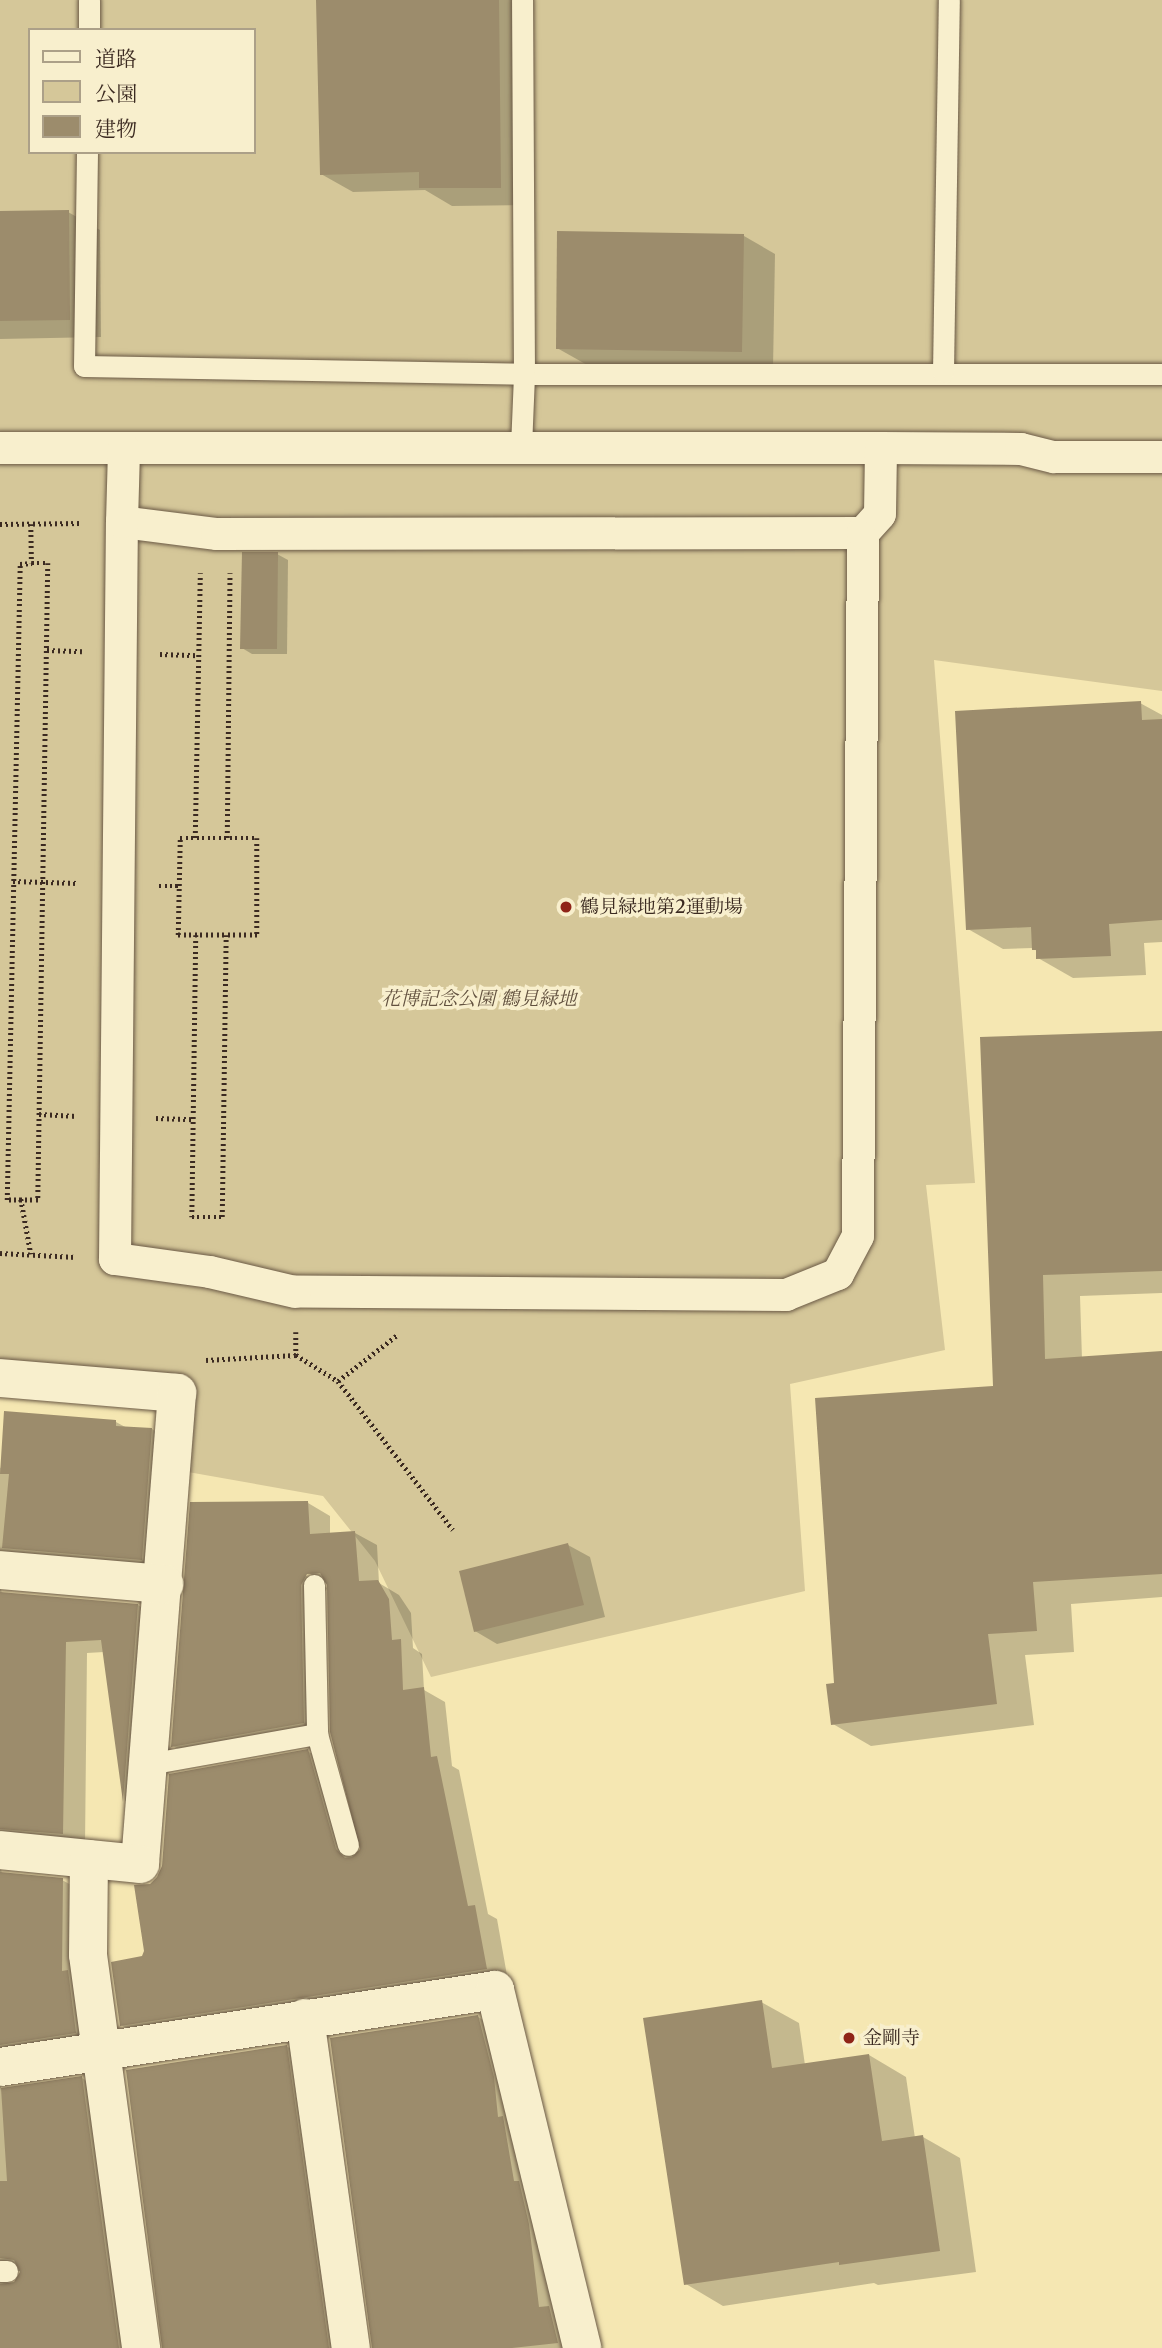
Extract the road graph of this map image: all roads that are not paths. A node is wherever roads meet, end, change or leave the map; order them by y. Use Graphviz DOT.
graph roads {
  1 [pos="89,0"];
  2 [pos="522,0"];
  3 [pos="949,0"];
  4 [pos="89,28"];
  5 [pos="87,154"];
  6 [pos="943,372"];
  7 [pos="524,374"];
  8 [pos="1162,374"];
  9 [pos="521,447"];
  10 [pos="0,448"];
  11 [pos="881,448"];
  12 [pos="124,449"];
  13 [pos="1162,457"];
  14 [pos="122,522"];
  15 [pos="863,533"];
  16 [pos="0,1378"];
  17 [pos="0,1570"];
  18 [pos="164,1584"];
  19 [pos="314,1585"];
  20 [pos="317,1734"];
  21 [pos="148,1764"];
  22 [pos="348,1845"];
  23 [pos="0,1850"];
  24 [pos="89,1859"];
  25 [pos="304,2018"];
  26 [pos="100,2049"];
  27 [pos="0,2067"];
  28 [pos="141,2348"];
  29 [pos="351,2348"];
  30 [pos="582,2348"];
  1 -- 4 [label="lane"];
  2 -- 7 [label="lane"];
  3 -- 6 [label="lane"];
  5 -- 7 [label="lane"];
  6 -- 7 [label="lane"];
  6 -- 8 [label="lane"];
  7 -- 9 [label="lane"];
  9 -- 11 [label="street"];
  9 -- 12 [label="street"];
  10 -- 12 [label="street"];
  11 -- 13 [label="street"];
  11 -- 15 [label="street"];
  12 -- 14 [label="street"];
  14 -- 15 [label="street"];
  14 -- 15 [label="street"];
  16 -- 18 [label="street"];
  17 -- 18 [label="street"];
  18 -- 21 [label="street"];
  19 -- 20 [label="lane"];
  20 -- 21 [label="lane"];
  20 -- 22 [label="lane"];
  21 -- 24 [label="street"];
  23 -- 24 [label="street"];
  24 -- 26 [label="street"];
  25 -- 26 [label="street"];
  25 -- 29 [label="street"];
  25 -- 30 [label="street"];
  26 -- 27 [label="street"];
  26 -- 28 [label="street"];
}
